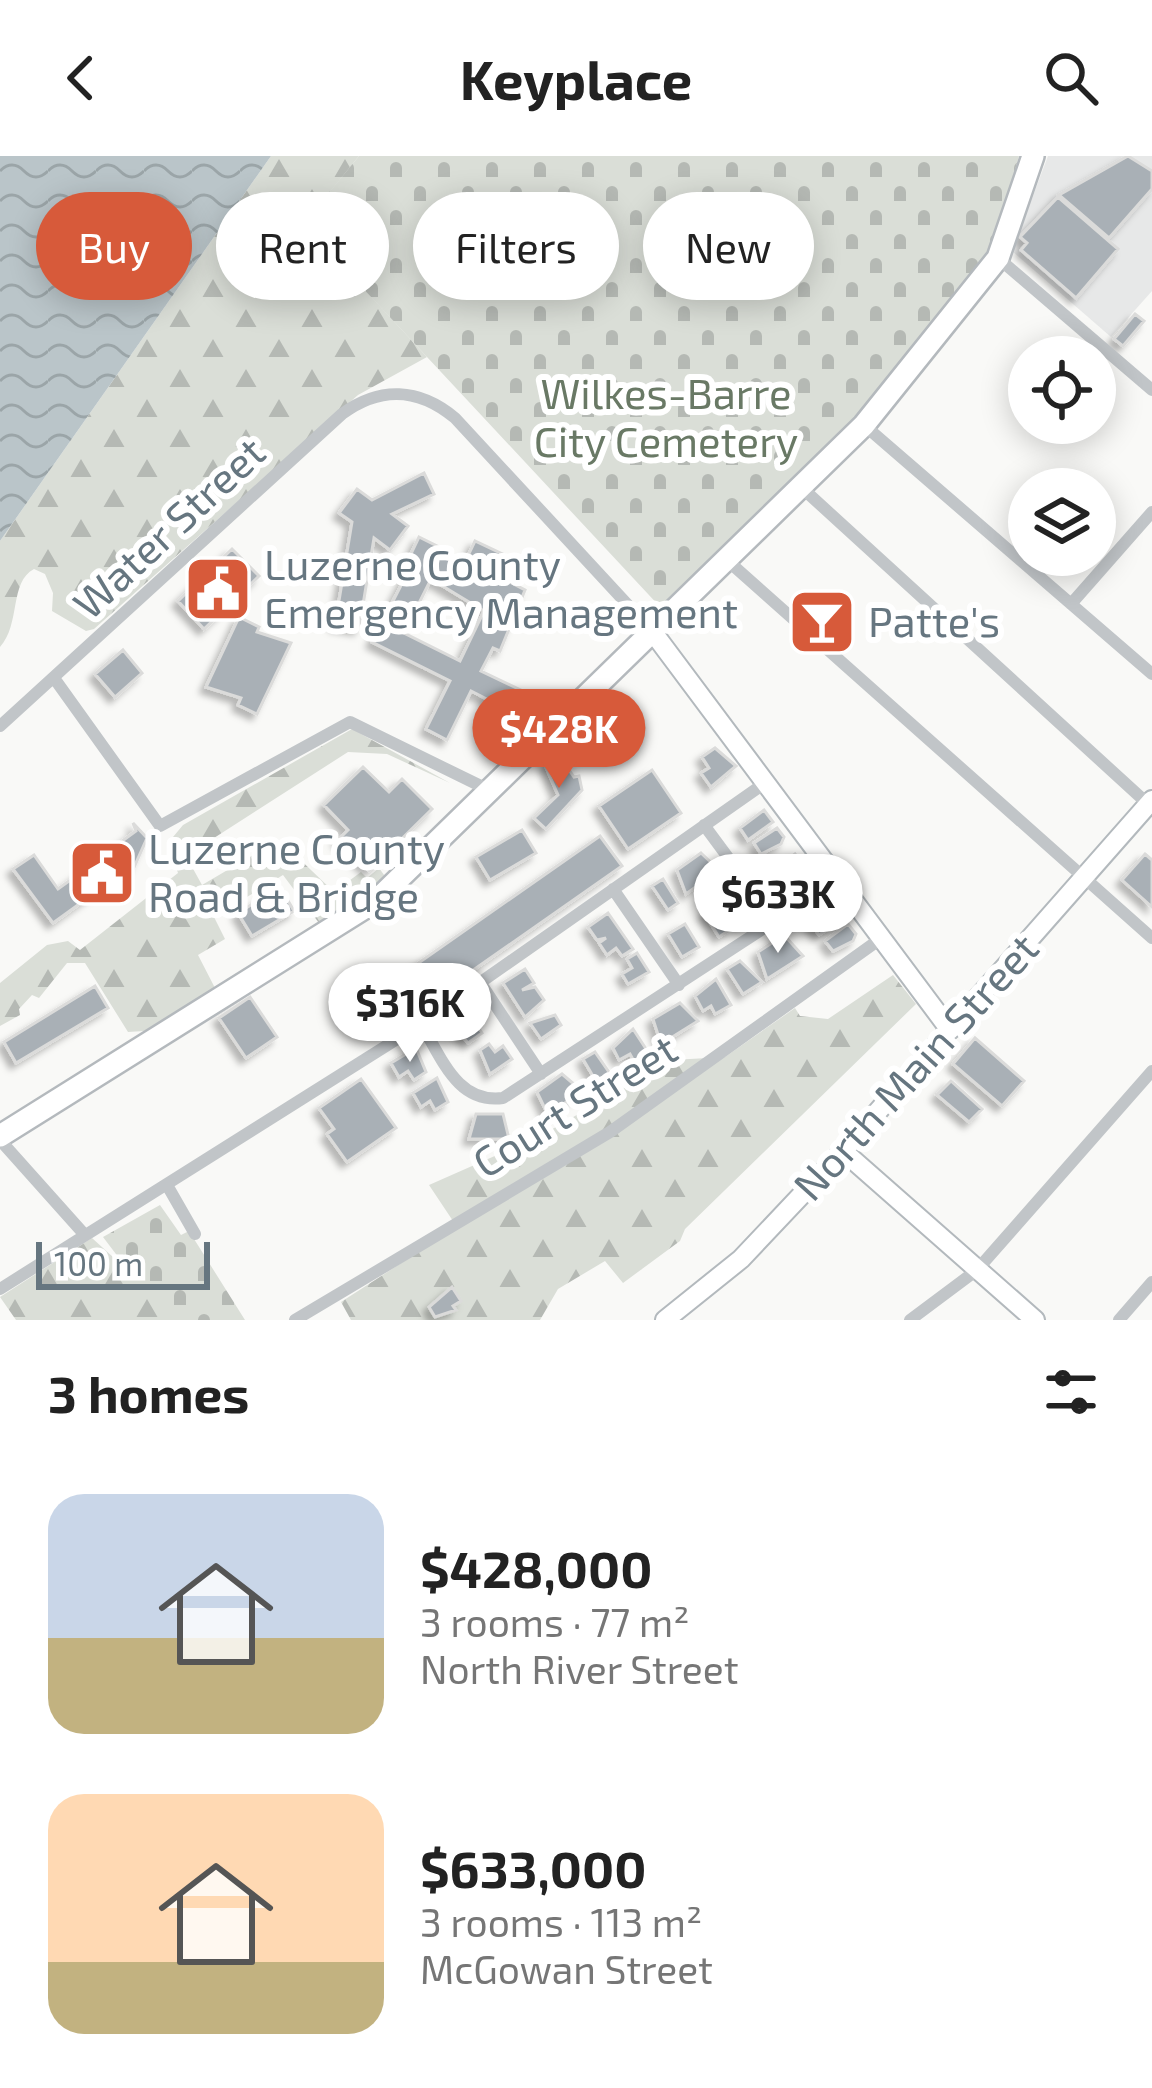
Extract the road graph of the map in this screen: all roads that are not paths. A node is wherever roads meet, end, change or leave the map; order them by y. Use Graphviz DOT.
graph roads {
  1 [pos="1033,156"];
  2 [pos="998,258"];
  3 [pos="1152,390"];
  4 [pos="864,425"];
  5 [pos="801,487"];
  6 [pos="1152,512"];
  7 [pos="728,561"];
  8 [pos="1071,604"];
  9 [pos="652,632"];
  10 [pos="1152,674"];
  11 [pos="54,678"];
  12 [pos="0,726"];
  13 [pos="765,783"];
  14 [pos="491,791"];
  15 [pos="1150,802"];
  16 [pos="704,825"];
  17 [pos="836,876"];
  18 [pos="1084,878"];
  19 [pos="613,889"];
  20 [pos="775,922"];
  21 [pos="883,937"];
  22 [pos="1152,938"];
  23 [pos="480,982"];
  24 [pos="680,985"];
  25 [pos="421,1024"];
  26 [pos="950,1030"];
  27 [pos="1152,1071"];
  28 [pos="542,1074"];
  29 [pos="0,1138"];
  30 [pos="843,1151"];
  31 [pos="167,1185"];
  32 [pos="84,1234"];
  33 [pos="195,1234"];
  34 [pos="977,1270"];
  35 [pos="1152,1282"];
  36 [pos="0,1288"];
  37 [pos="295,1320"];
  38 [pos="665,1320"];
  39 [pos="910,1320"];
  40 [pos="1035,1320"];
  41 [pos="1119,1320"];
  1 -- 2 [label="main road"];
  2 -- 3 [label="street"];
  2 -- 4 [label="main road"];
  4 -- 5 [label="main road"];
  4 -- 8 [label="street"];
  5 -- 7 [label="main road"];
  5 -- 15 [label="street"];
  6 -- 8 [label="street"];
  7 -- 9 [label="main road"];
  7 -- 18 [label="street"];
  8 -- 10 [label="street"];
  9 -- 11 [label="street, Water Street"];
  9 -- 13 [label="main road"];
  9 -- 14 [label="main road"];
  11 -- 12 [label="street, Water Street"];
  11 -- 14 [label="street"];
  13 -- 16 [label="street"];
  13 -- 17 [label="main road"];
  14 -- 29 [label="main road"];
  15 -- 18 [label="main road, North Main Street"];
  16 -- 19 [label="street"];
  16 -- 20 [label="street"];
  17 -- 20 [label="street"];
  17 -- 21 [label="main road"];
  18 -- 22 [label="street"];
  18 -- 26 [label="main road, North Main Street"];
  19 -- 23 [label="street"];
  19 -- 24 [label="street"];
  20 -- 24 [label="street"];
  21 -- 26 [label="main road"];
  21 -- 37 [label="street, Court Street"];
  23 -- 25 [label="street"];
  23 -- 28 [label="street"];
  24 -- 28 [label="street"];
  25 -- 28 [label="street"];
  25 -- 31 [label="street"];
  26 -- 30 [label="main road, North Main Street"];
  27 -- 34 [label="street"];
  29 -- 32 [label="street"];
  30 -- 34 [label="main road"];
  30 -- 38 [label="main road, North Main Street"];
  31 -- 32 [label="street"];
  31 -- 33 [label="street"];
  32 -- 36 [label="street"];
  34 -- 39 [label="street"];
  34 -- 40 [label="main road"];
  35 -- 41 [label="street"];
}
